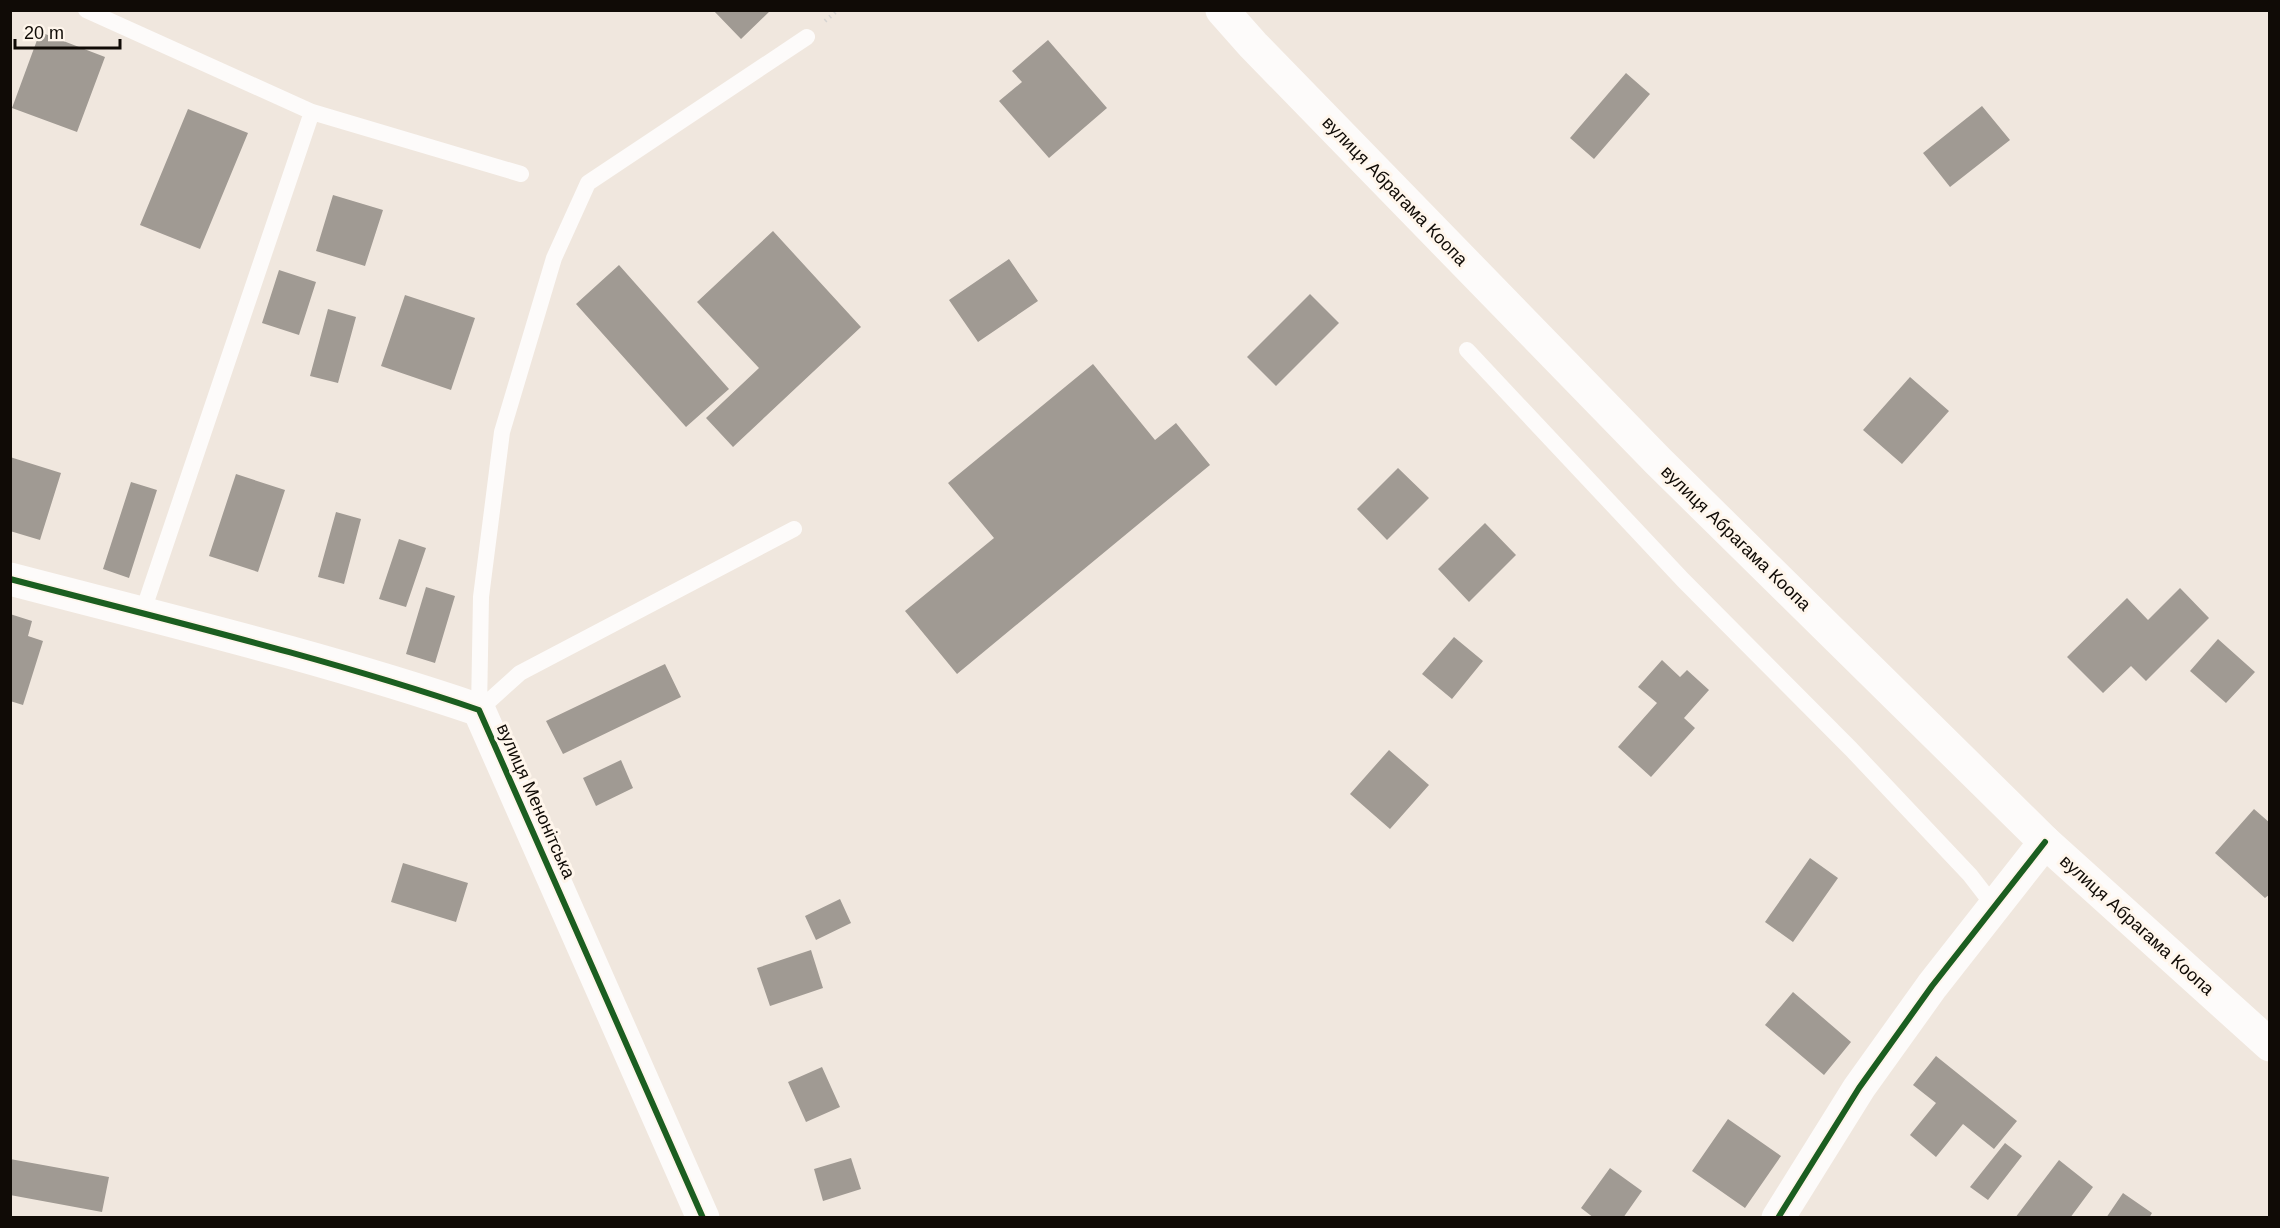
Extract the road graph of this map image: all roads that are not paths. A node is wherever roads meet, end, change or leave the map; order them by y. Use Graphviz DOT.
graph roads {
  1 [pos="87,10"];
  2 [pos="1222,10"];
  3 [pos="807,37"];
  4 [pos="312,112"];
  5 [pos="521,174"];
  6 [pos="1467,350"];
  7 [pos="794,529"];
  8 [pos="10,579"];
  9 [pos="142,614"];
  10 [pos="479,710"];
  11 [pos="2045,842"];
  12 [pos="1994,906"];
  13 [pos="2270,1045"];
  14 [pos="703,1218"];
  15 [pos="1778,1218"];
  1 -- 4 [label="lane"];
  2 -- 11 [label="street, вулиця Абрагама Коопа"];
  3 -- 10 [label="lane"];
  4 -- 5 [label="lane"];
  4 -- 9 [label="lane"];
  6 -- 12 [label="lane"];
  7 -- 10 [label="lane"];
  8 -- 9 [label="street, вулиця Менонітська"];
  9 -- 10 [label="street, вулиця Менонітська"];
  10 -- 14 [label="street, вулиця Менонітська"];
  11 -- 12 [label="street"];
  11 -- 13 [label="street, вулиця Абрагама Коопа"];
  12 -- 15 [label="street"];
}
